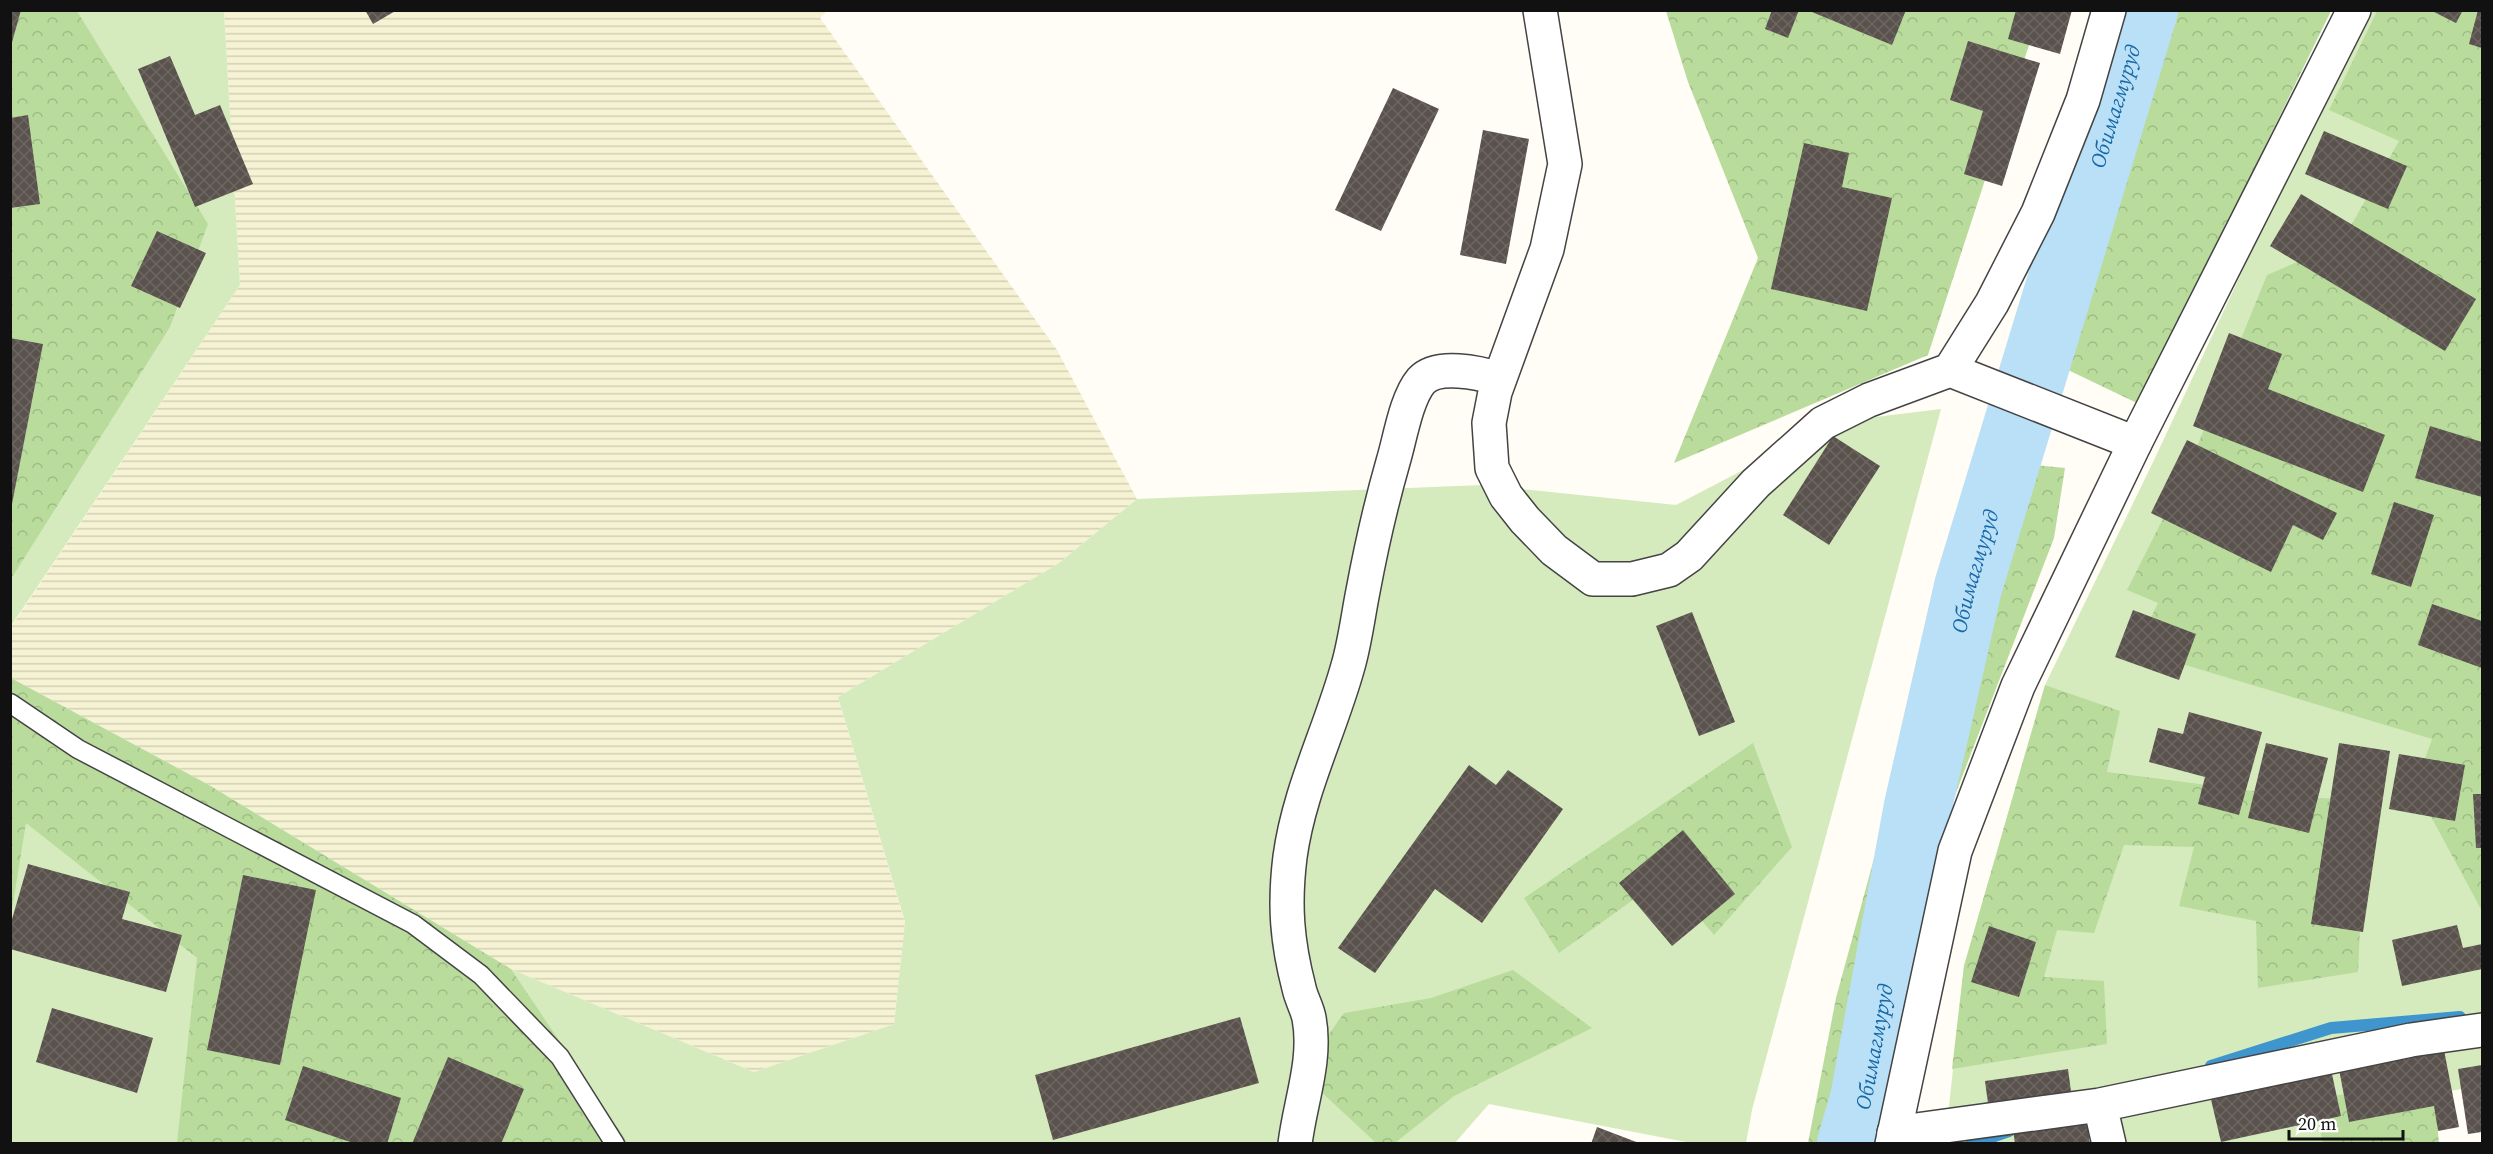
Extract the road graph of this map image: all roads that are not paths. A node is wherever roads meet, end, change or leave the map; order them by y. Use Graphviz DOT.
graph roads {
  1 [pos="1540,10"];
  2 [pos="2109,10"];
  3 [pos="2354,10"];
  4 [pos="1962,374"];
  5 [pos="1499,379"];
  6 [pos="2135,443"];
  7 [pos="10,703"];
  8 [pos="2482,1030"];
  9 [pos="2100,1105"];
  10 [pos="1893,1138"];
  11 [pos="615,1143"];
  12 [pos="1295,1143"];
  13 [pos="2109,1143"];
  1 -- 5 [label="street"];
  2 -- 4 [label="street"];
  3 -- 6 [label="street"];
  4 -- 5 [label="street"];
  4 -- 6 [label="street"];
  5 -- 12 [label="street"];
  6 -- 10 [label="street"];
  7 -- 11 [label="lane"];
  8 -- 9 [label="street"];
  9 -- 10 [label="street"];
  9 -- 13 [label="street"];
}
